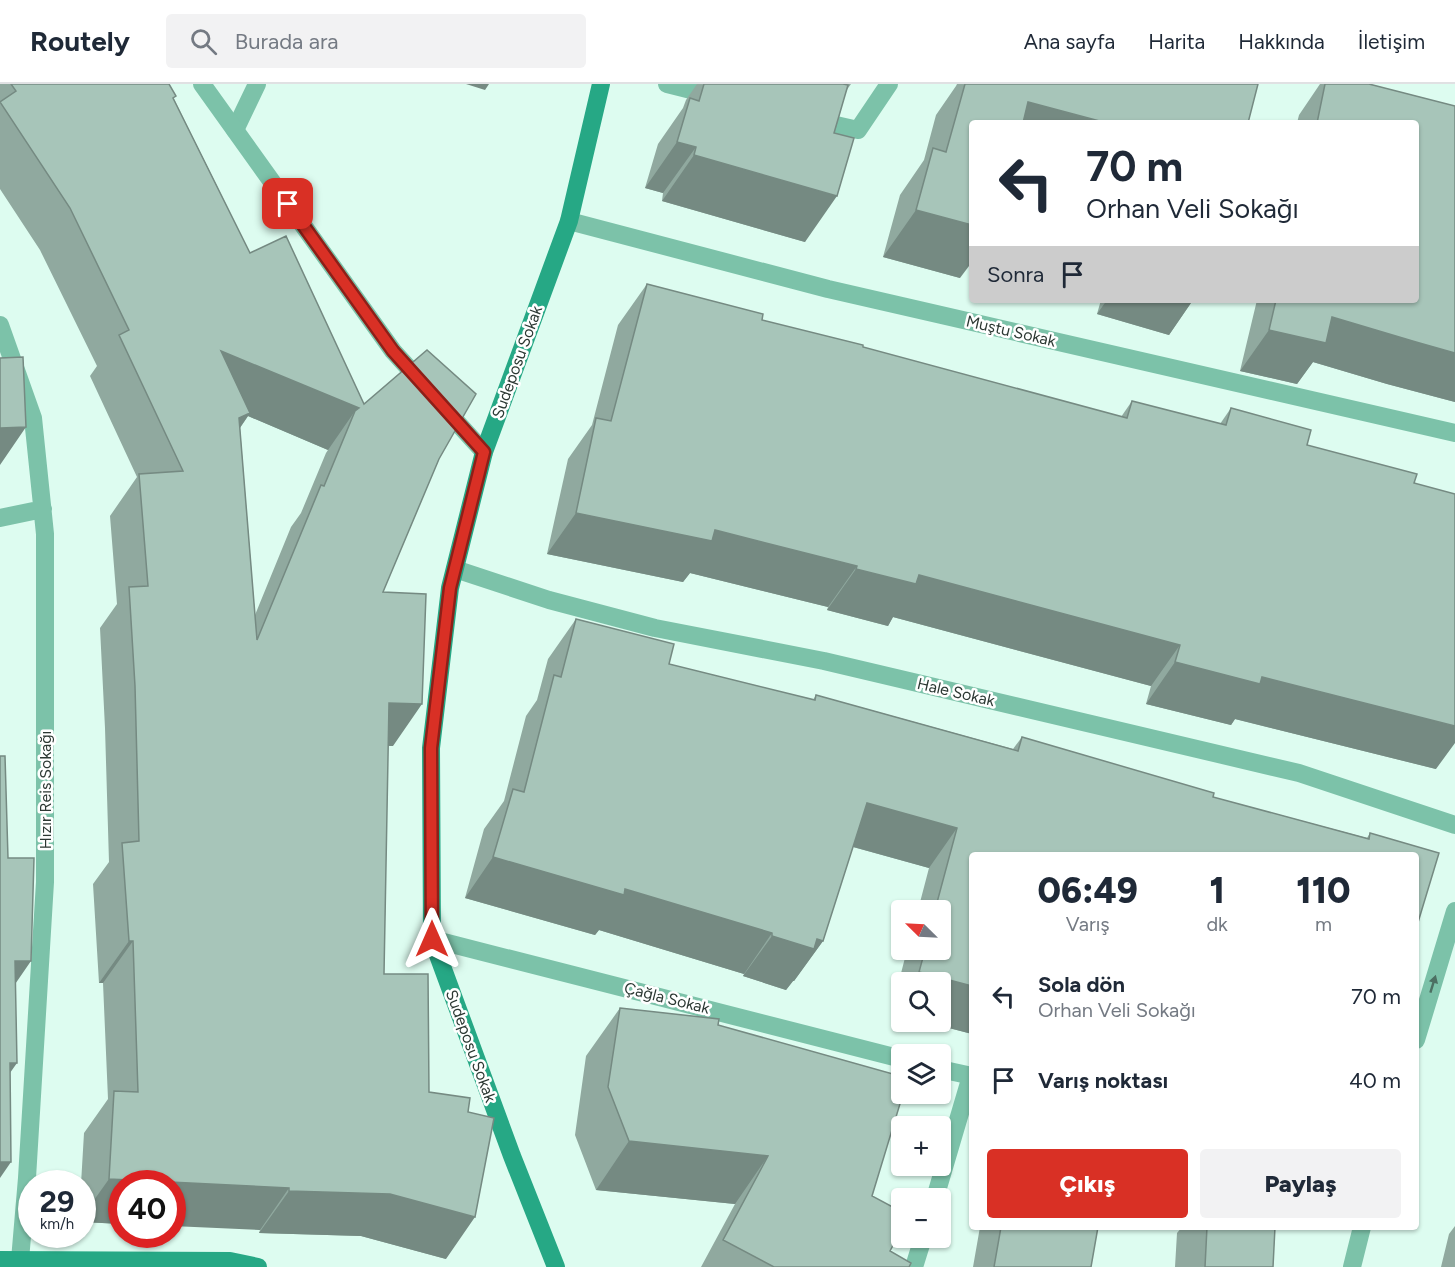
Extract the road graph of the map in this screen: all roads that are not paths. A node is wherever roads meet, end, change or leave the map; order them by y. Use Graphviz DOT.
graph roads {
  1 [pos="202,84"];
  2 [pos="257,84"];
  3 [pos="601,84"];
  4 [pos="667,84"];
  5 [pos="889,84"];
  6 [pos="734,100"];
  7 [pos="801,117"];
  8 [pos="235,130"];
  9 [pos="569,221"];
  10 [pos="0,325"];
  11 [pos="1455,434"];
  12 [pos="484,452"];
  13 [pos="43,508"];
  14 [pos="0,519"];
  15 [pos="455,569"];
  16 [pos="1455,825"];
  17 [pos="1455,911"];
  18 [pos="432,939"];
  19 [pos="1419,1030"];
  20 [pos="891,1056"];
  21 [pos="951,1071"];
  22 [pos="969,1075"];
  23 [pos="969,1086"];
  24 [pos="938,1188"];
  25 [pos="1361,1230"];
  26 [pos="920,1248"];
  27 [pos="0,1260"];
  28 [pos="20,1260"];
  29 [pos="258,1267"];
  30 [pos="556,1267"];
  31 [pos="914,1267"];
  32 [pos="1352,1267"];
  1 -- 8 [label="street"];
  2 -- 8 [label="street"];
  3 -- 9 [label="street, Sudeposu Sokak"];
  4 -- 6 [label="street"];
  5 -- 7 [label="street"];
  8 -- 12 [label="street"];
  9 -- 11 [label="street, Muştu Sokak"];
  9 -- 12 [label="street, Sudeposu Sokak"];
  10 -- 13 [label="street, Hızır Reis Sokağı"];
  12 -- 15 [label="street, Sudeposu Sokak"];
  13 -- 14 [label="street"];
  13 -- 28 [label="street, Hızır Reis Sokağı"];
  15 -- 16 [label="street, Hale Sokak"];
  15 -- 18 [label="street, Sudeposu Sokak"];
  19 -- 17 [label="street, one-way"];
  18 -- 20 [label="street, Çağla Sokak"];
  18 -- 30 [label="street, Sudeposu Sokak"];
  21 -- 22 [label="street"];
  23 -- 24 [label="street"];
  25 -- 32 [label="street"];
  26 -- 31 [label="street"];
  27 -- 28 [label="street"];
  28 -- 29 [label="street"];
}
